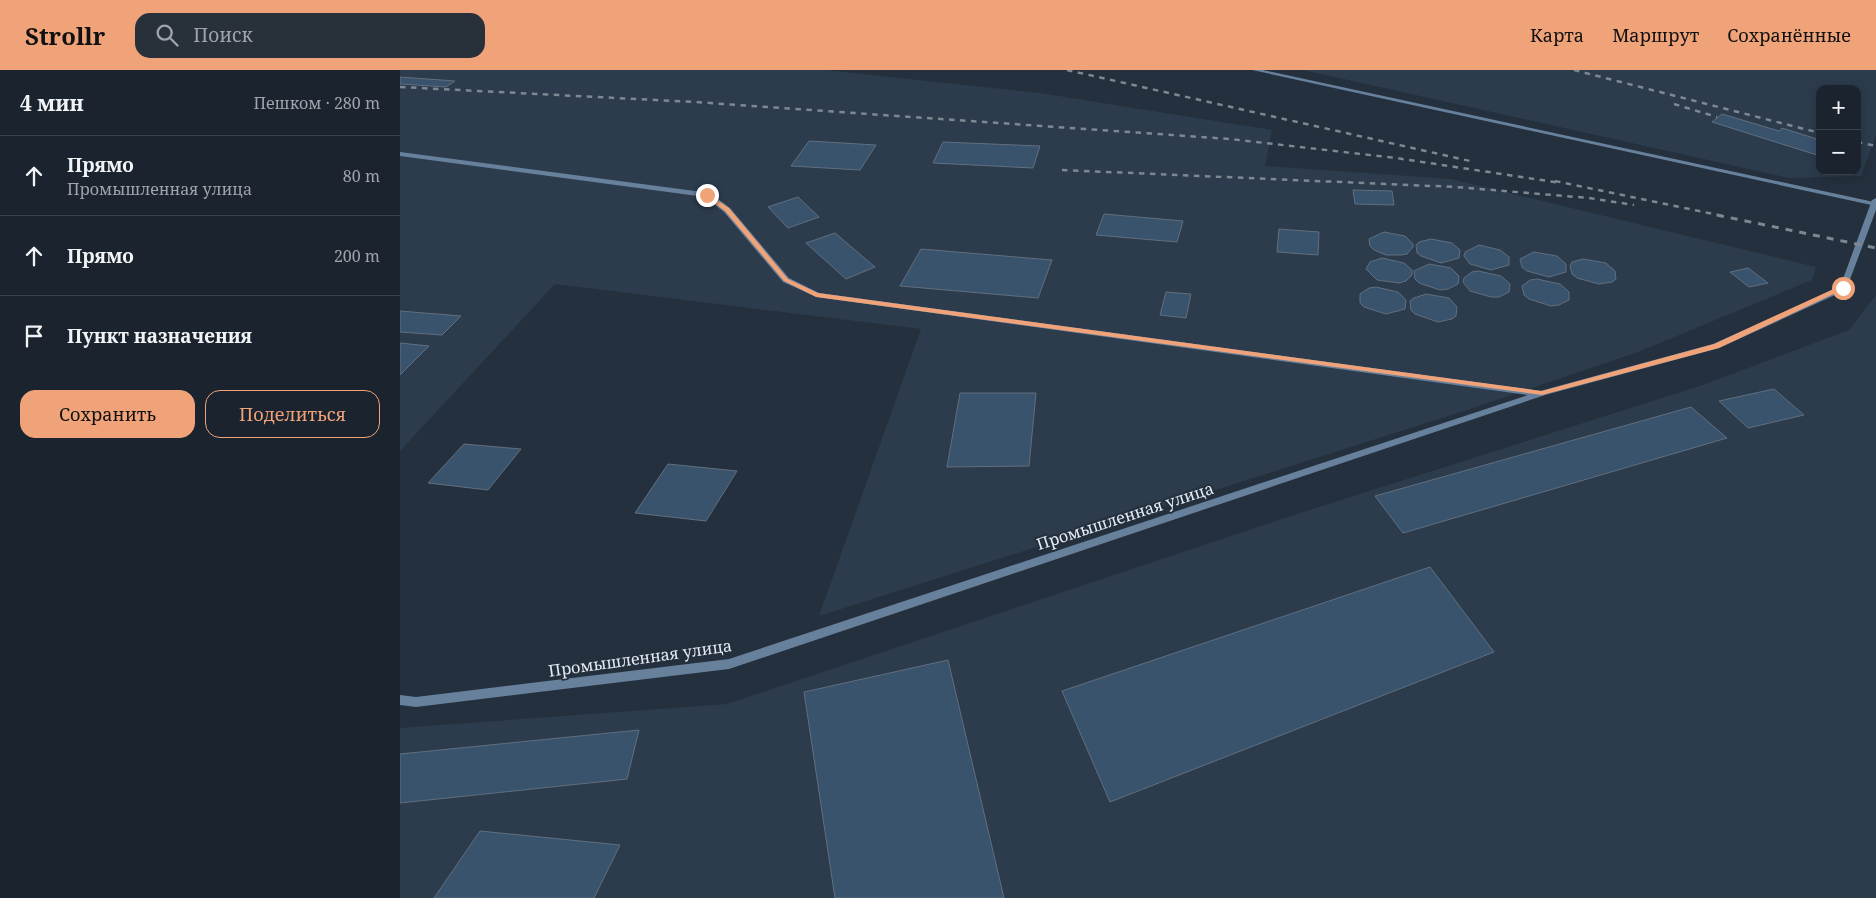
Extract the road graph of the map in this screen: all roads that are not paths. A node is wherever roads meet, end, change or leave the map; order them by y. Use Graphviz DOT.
graph roads {
  1 [pos="1255,70"];
  2 [pos="400,154"];
  3 [pos="1875,202"];
  4 [pos="1542,393"];
  5 [pos="400,700"];
  1 -- 3 [label="street"];
  2 -- 4 [label="street"];
  3 -- 4 [label="street, Промышленная улица"];
  4 -- 5 [label="street, Промышленная улица"];
}
